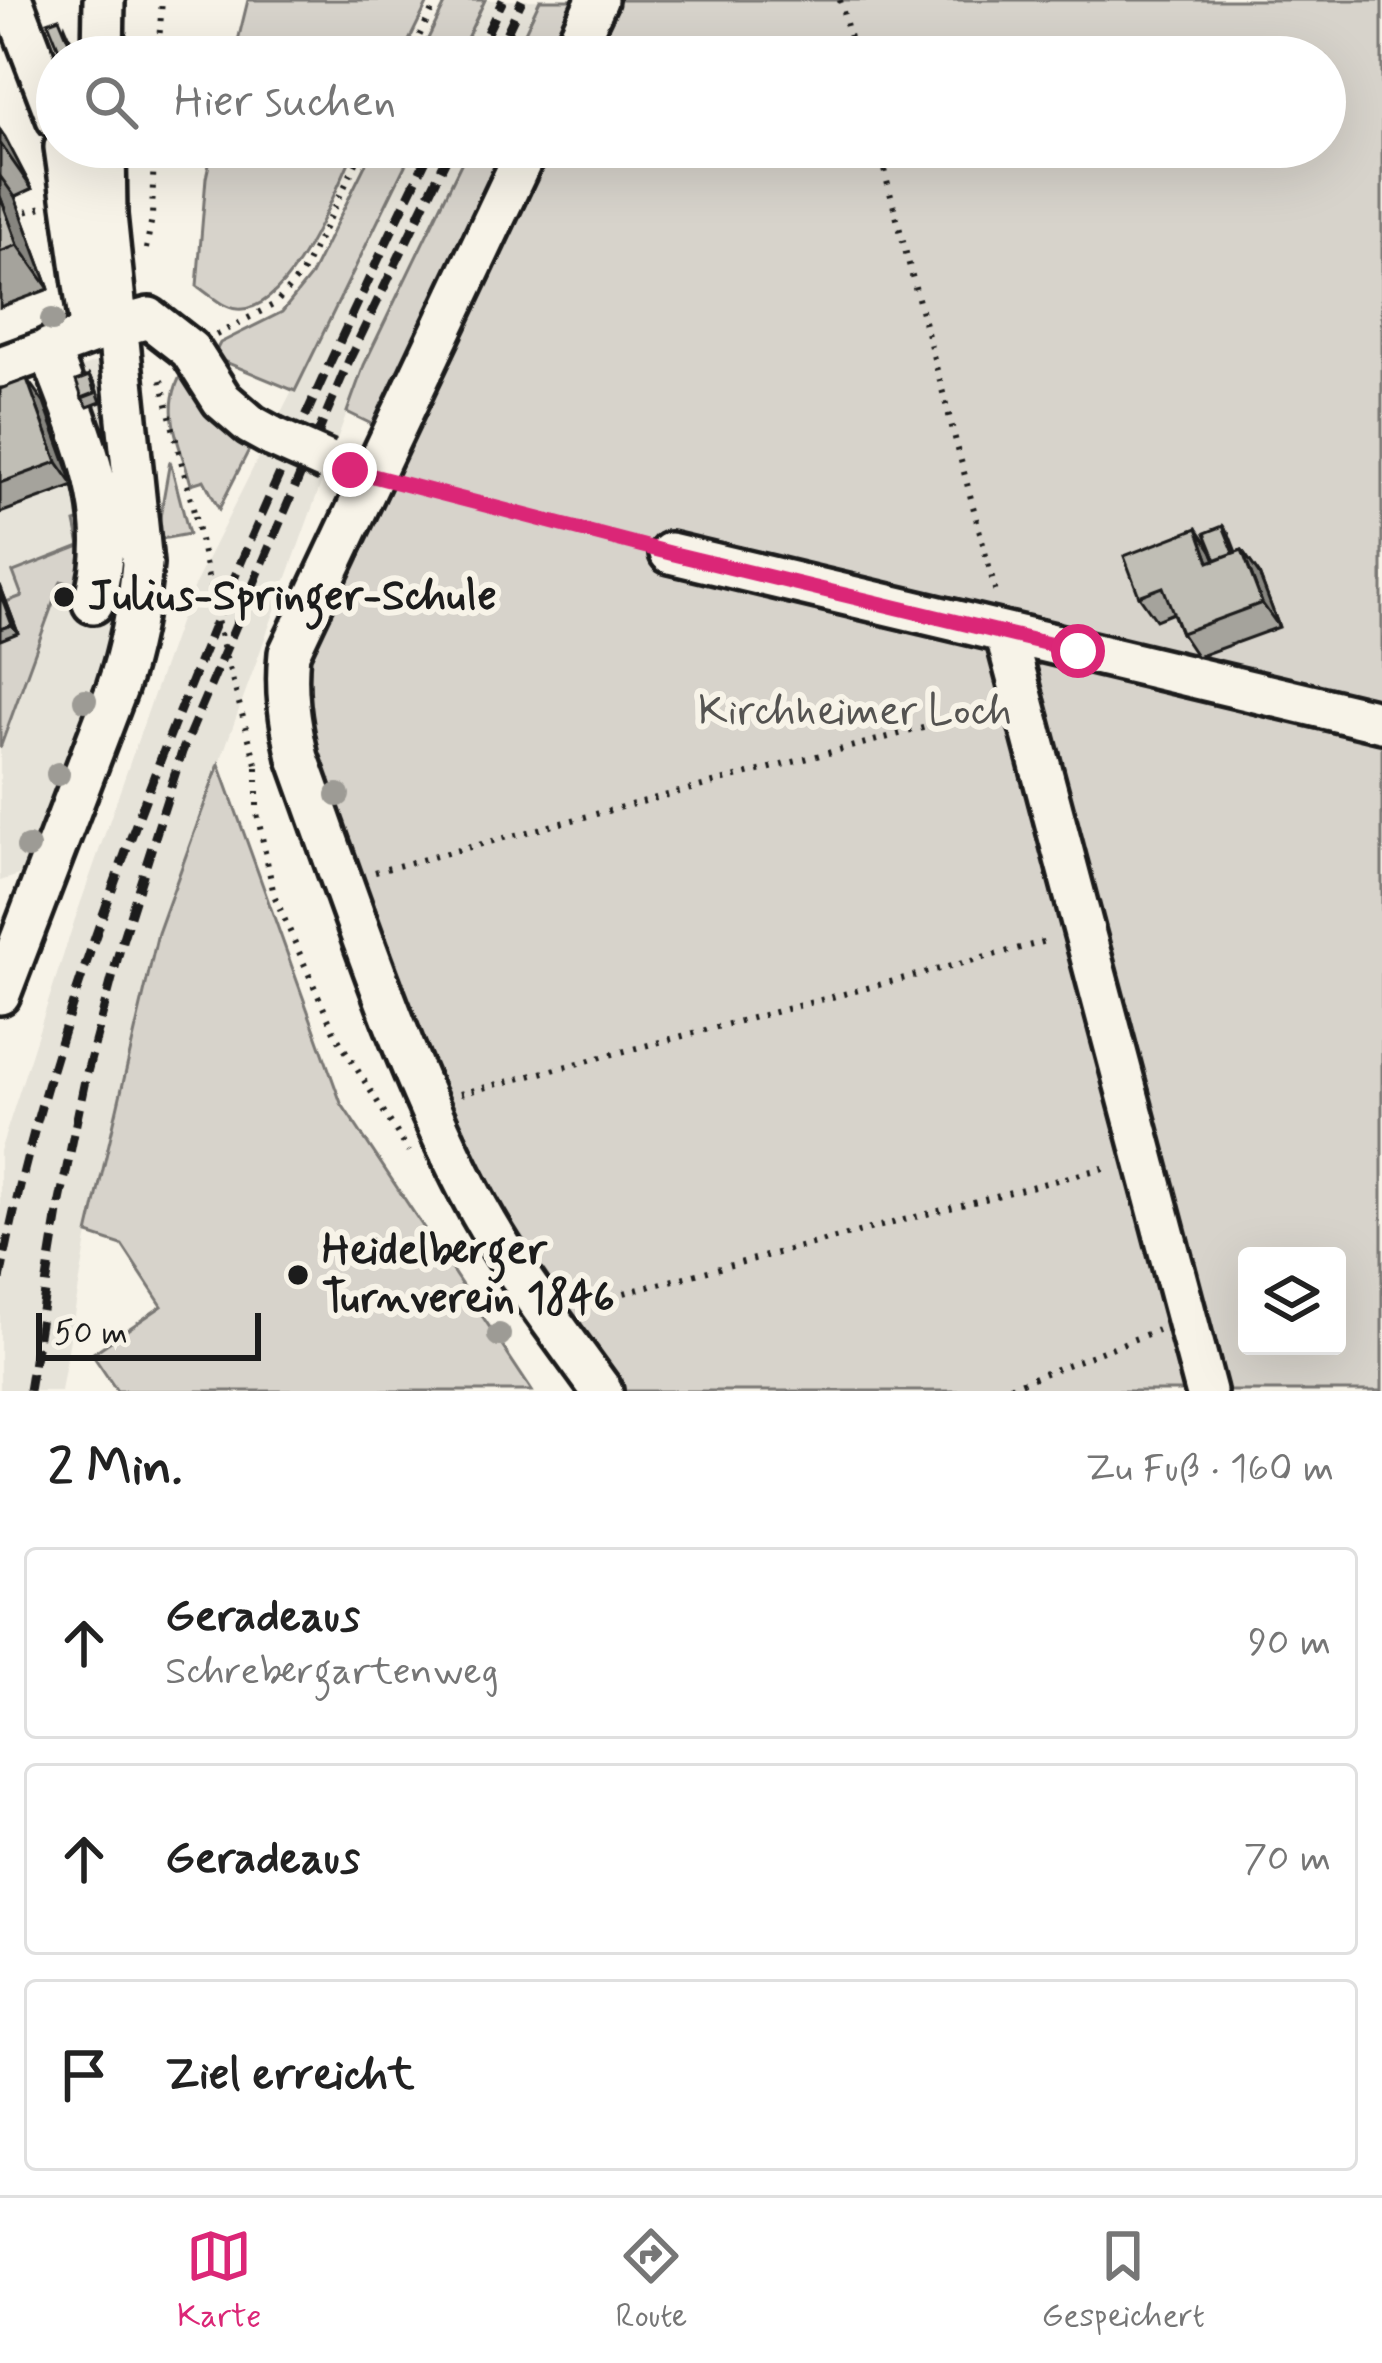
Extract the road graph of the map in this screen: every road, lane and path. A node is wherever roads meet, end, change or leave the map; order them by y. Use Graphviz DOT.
graph roads {
  1 [pos="12,0"];
  2 [pos="104,0"];
  3 [pos="161,0"];
  4 [pos="437,0"];
  5 [pos="596,0"];
  6 [pos="840,0"];
  7 [pos="104,36"];
  8 [pos="159,36"];
  9 [pos="419,36"];
  10 [pos="580,36"];
  11 [pos="849,36"];
  12 [pos="36,63"];
  13 [pos="70,168"];
  14 [pos="105,168"];
  15 [pos="354,168"];
  16 [pos="518,168"];
  17 [pos="883,168"];
  18 [pos="105,329"];
  19 [pos="49,348"];
  20 [pos="190,350"];
  21 [pos="0,367"];
  22 [pos="373,478"];
  23 [pos="195,516"];
  24 [pos="670,553"];
  25 [pos="93,603"];
  26 [pos="1006,636"];
  27 [pos="1023,702"];
  28 [pos="1382,722"];
  29 [pos="257,767"];
  30 [pos="343,880"];
  31 [pos="1084,932"];
  32 [pos="0,994"];
  33 [pos="428,1102"];
  34 [pos="1143,1158"];
  35 [pos="546,1313"];
  36 [pos="1187,1319"];
  37 [pos="602,1391"];
  38 [pos="999,1391"];
  39 [pos="1205,1391"];
  1 -- 12 [label="street"];
  2 -- 7 [label="street"];
  3 -- 8 [label="path"];
  4 -- 9 [label="path"];
  5 -- 10 [label="street"];
  6 -- 11 [label="path"];
  13 -- 18 [label="street"];
  14 -- 18 [label="street"];
  15 -- 20 [label="path"];
  16 -- 22 [label="street"];
  17 -- 26 [label="path"];
  18 -- 19 [label="street"];
  18 -- 20 [label="street"];
  18 -- 32 [label="street"];
  19 -- 21 [label="street"];
  19 -- 25 [label="street"];
  20 -- 22 [label="street, bridge"];
  22 -- 24 [label="path"];
  22 -- 30 [label="street"];
  23 -- 29 [label="path, bridge"];
  24 -- 26 [label="street"];
  26 -- 27 [label="street"];
  26 -- 28 [label="street"];
  27 -- 30 [label="path"];
  27 -- 31 [label="street"];
  30 -- 33 [label="street"];
  31 -- 33 [label="path"];
  31 -- 34 [label="street"];
  33 -- 35 [label="street"];
  34 -- 35 [label="path"];
  34 -- 36 [label="street"];
  35 -- 37 [label="street"];
  36 -- 38 [label="path"];
  36 -- 39 [label="street"];
}
